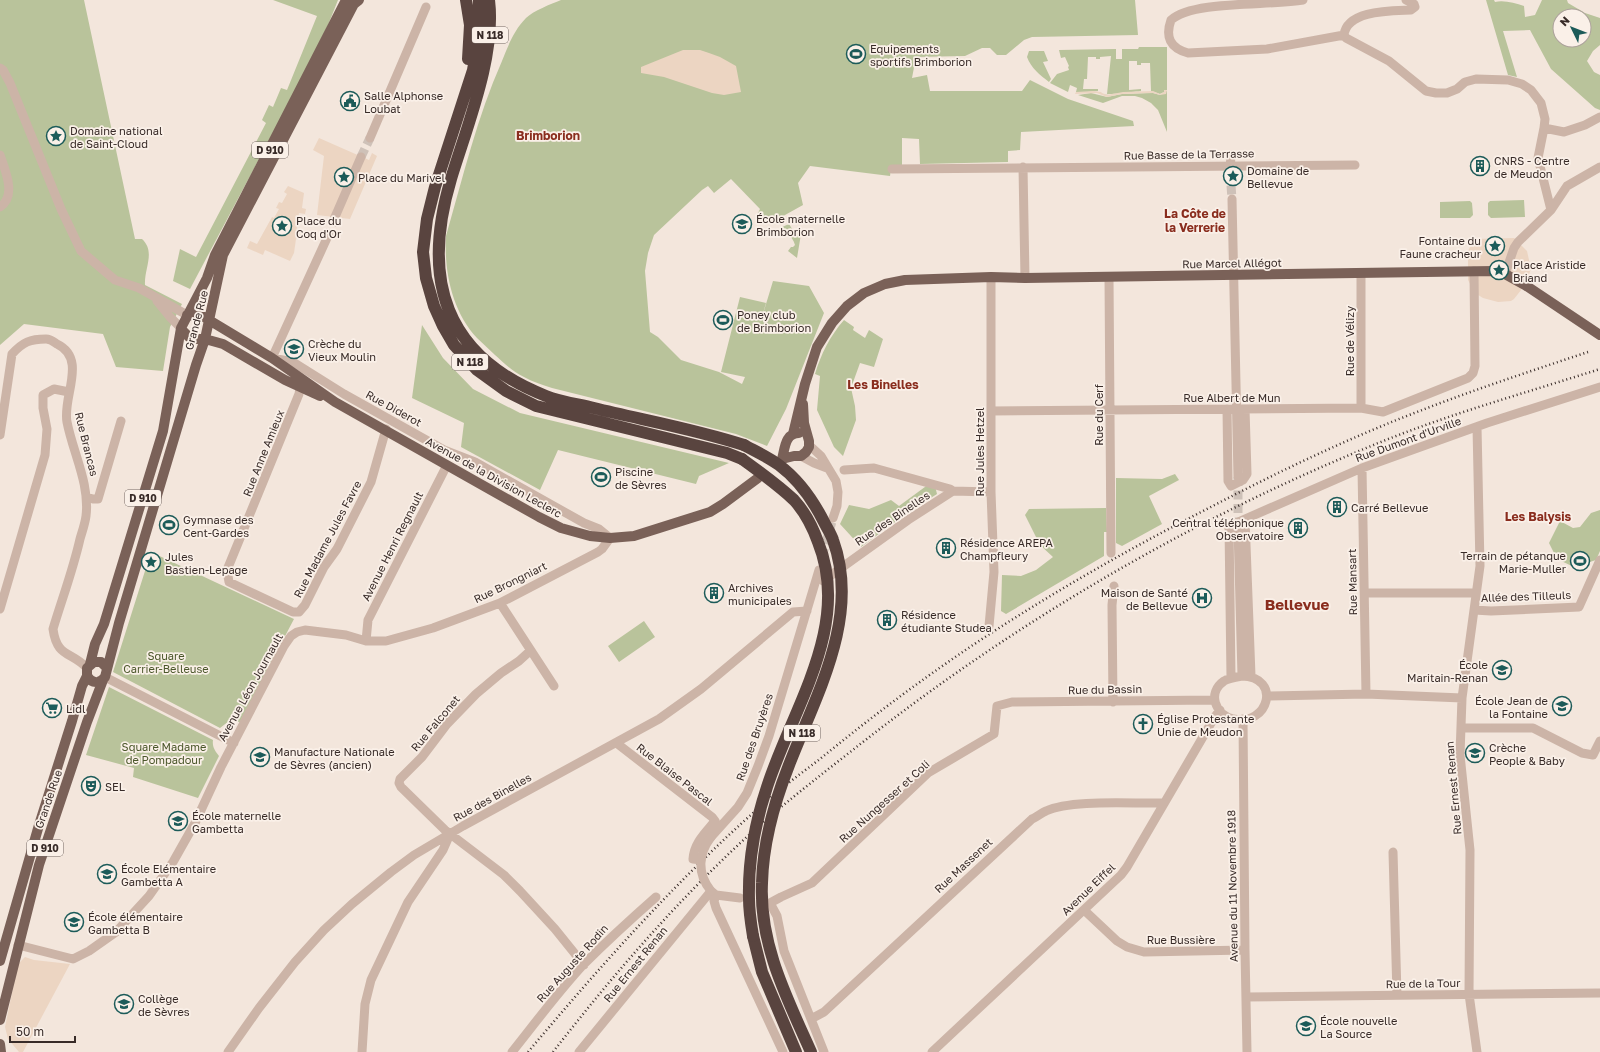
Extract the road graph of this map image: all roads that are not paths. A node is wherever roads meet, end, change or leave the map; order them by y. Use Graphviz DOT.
graph roads {
  1 [pos="466,0"];
  2 [pos="479,0"];
  3 [pos="490,0"];
  4 [pos="1303,0"];
  5 [pos="1406,0"];
  6 [pos="352,1"];
  7 [pos="426,8"];
  8 [pos="1344,35"];
  9 [pos="0,68"];
  10 [pos="467,89"];
  11 [pos="1600,117"];
  12 [pos="1544,128"];
  13 [pos="370,138"];
  14 [pos="0,155"];
  15 [pos="1231,155"];
  16 [pos="361,156"];
  17 [pos="1354,165"];
  18 [pos="1023,167"];
  19 [pos="1600,167"];
  20 [pos="892,169"];
  21 [pos="1230,169"];
  22 [pos="1232,199"];
  23 [pos="0,207"];
  24 [pos="1551,210"];
  25 [pos="335,217"];
  26 [pos="327,238"];
  27 [pos="1474,271"];
  28 [pos="104,272"];
  29 [pos="1361,273"];
  30 [pos="1505,274"];
  31 [pos="1233,275"];
  32 [pos="119,276"];
  33 [pos="991,277"];
  34 [pos="1108,277"];
  35 [pos="1025,278"];
  36 [pos="153,296"];
  37 [pos="187,315"];
  38 [pos="209,321"];
  39 [pos="182,328"];
  40 [pos="1600,335"];
  41 [pos="205,339"];
  42 [pos="272,358"];
  43 [pos="258,364"];
  44 [pos="276,376"];
  45 [pos="1600,387"];
  46 [pos="300,388"];
  47 [pos="69,392"];
  48 [pos="802,398"];
  49 [pos="335,402"];
  50 [pos="1361,408"];
  51 [pos="1236,409"];
  52 [pos="1110,410"];
  53 [pos="991,411"];
  54 [pos="120,421"];
  55 [pos="1477,427"];
  56 [pos="386,429"];
  57 [pos="793,434"];
  58 [pos="0,435"];
  59 [pos="808,441"];
  60 [pos="798,456"];
  61 [pos="447,464"];
  62 [pos="827,468"];
  63 [pos="1362,468"];
  64 [pos="844,470"];
  65 [pos="1238,477"];
  66 [pos="758,478"];
  67 [pos="953,491"];
  68 [pos="991,492"];
  69 [pos="86,497"];
  70 [pos="833,518"];
  71 [pos="1245,519"];
  72 [pos="1234,527"];
  73 [pos="610,538"];
  74 [pos="1111,553"];
  75 [pos="1600,560"];
  76 [pos="819,570"];
  77 [pos="1114,586"];
  78 [pos="814,588"];
  79 [pos="1365,593"];
  80 [pos="1476,593"];
  81 [pos="500,603"];
  82 [pos="0,609"];
  83 [pos="1474,610"];
  84 [pos="807,611"];
  85 [pos="299,612"];
  86 [pos="989,626"];
  87 [pos="366,640"];
  88 [pos="530,651"];
  89 [pos="88,670"];
  90 [pos="105,675"];
  91 [pos="1246,676"];
  92 [pos="1231,678"];
  93 [pos="554,686"];
  94 [pos="1366,694"];
  95 [pos="1268,696"];
  96 [pos="1462,698"];
  97 [pos="1214,700"];
  98 [pos="1113,702"];
  99 [pos="997,706"];
  100 [pos="1220,710"];
  101 [pos="1243,720"];
  102 [pos="1460,728"];
  103 [pos="1600,741"];
  104 [pos="617,742"];
  105 [pos="234,743"];
  106 [pos="1164,803"];
  107 [pos="450,834"];
  108 [pos="1393,852"];
  109 [pos="701,860"];
  110 [pos="714,893"];
  111 [pos="656,897"];
  112 [pos="740,898"];
  113 [pos="1084,910"];
  114 [pos="22,946"];
  115 [pos="1245,950"];
  116 [pos="0,961"];
  117 [pos="584,965"];
  118 [pos="1600,993"];
  119 [pos="1469,994"];
  120 [pos="1397,995"];
  121 [pos="1246,997"];
  122 [pos="811,1019"];
  123 [pos="0,1020"];
  124 [pos="0,1044"];
  125 [pos="1,1052"];
  126 [pos="228,1052"];
  127 [pos="362,1052"];
  128 [pos="512,1052"];
  129 [pos="579,1052"];
  130 [pos="783,1052"];
  131 [pos="796,1052"];
  132 [pos="811,1052"];
  133 [pos="824,1052"];
  134 [pos="932,1052"];
  135 [pos="1247,1052"];
  136 [pos="1477,1052"];
  1 -- 10 [label="highway"];
  2 -- 10 [label="highway, N 118"];
  3 -- 132 [label="highway, N 118, bridge"];
  4 -- 8 [label="street"];
  5 -- 8 [label="street"];
  6 -- 37 [label="main road, Grande Rue / D 910"];
  6 -- 38 [label="main road, Grande Rue / D 910"];
  7 -- 13 [label="street"];
  8 -- 12 [label="street"];
  9 -- 28 [label="street"];
  10 -- 131 [label="highway, N 118, bridge"];
  11 -- 12 [label="street"];
  12 -- 24 [label="street"];
  14 -- 23 [label="street"];
  15 -- 21 [label="street"];
  16 -- 25 [label="street"];
  17 -- 21 [label="street, Rue Basse de la Terrasse"];
  18 -- 20 [label="street, Rue Basse de la Terrasse"];
  18 -- 21 [label="street, Rue Basse de la Terrasse"];
  18 -- 35 [label="street"];
  19 -- 24 [label="street"];
  22 -- 31 [label="street"];
  24 -- 30 [label="street"];
  26 -- 42 [label="street"];
  27 -- 29 [label="main road, Rue Marcel Allégot"];
  27 -- 30 [label="main road, Rue Marcel Allégot"];
  27 -- 50 [label="street, Rue Albert de Mun"];
  28 -- 32 [label="street"];
  28 -- 32 [label="street"];
  29 -- 31 [label="main road, Rue Marcel Allégot"];
  29 -- 50 [label="street, Rue de Vélizy"];
  30 -- 40 [label="main road, Rue Marcel Allégot"];
  31 -- 34 [label="main road, Rue Marcel Allégot"];
  31 -- 51 [label="street"];
  32 -- 36 [label="street"];
  33 -- 35 [label="main road, Rue Marcel Allégot"];
  33 -- 48 [label="main road"];
  33 -- 53 [label="street, Rue Jules Hetzel"];
  34 -- 35 [label="main road, Rue Marcel Allégot"];
  34 -- 52 [label="street, Rue du Cerf"];
  36 -- 37 [label="street"];
  36 -- 39 [label="street"];
  37 -- 38 [label="main road"];
  37 -- 39 [label="main road, Grande Rue / D 910"];
  38 -- 41 [label="main road, Grande Rue / D 910"];
  38 -- 42 [label="main road, Avenue de la Division Leclerc"];
  39 -- 41 [label="main road"];
  39 -- 89 [label="main road, Grande Rue / D 910"];
  41 -- 43 [label="main road, Avenue de la Division Leclerc"];
  41 -- 90 [label="main road, Grande Rue / D 910"];
  42 -- 43 [label="main road"];
  42 -- 44 [label="street"];
  42 -- 49 [label="main road, Avenue de la Division Leclerc"];
  42 -- 73 [label="street, Rue Diderot"];
  43 -- 44 [label="main road, Avenue de la Division Leclerc"];
  44 -- 46 [label="main road, Avenue de la Division Leclerc"];
  45 -- 55 [label="street, Rue Dumont d'Urville"];
  46 -- 49 [label="main road, Avenue de la Division Leclerc"];
  46 -- 85 [label="street, Rue Anne Amieux"];
  47 -- 58 [label="street, Rue Brancas"];
  47 -- 69 [label="street, Rue Brancas"];
  47 -- 82 [label="street"];
  48 -- 57 [label="main road"];
  48 -- 59 [label="main road"];
  49 -- 56 [label="main road, Avenue de la Division Leclerc"];
  50 -- 51 [label="street, Rue Albert de Mun"];
  51 -- 51 [label="street"];
  51 -- 52 [label="street, Rue Albert de Mun"];
  51 -- 65 [label="street"];
  52 -- 53 [label="street, Rue Albert de Mun"];
  52 -- 74 [label="street, Rue du Cerf"];
  53 -- 68 [label="street, Rue Jules Hetzel"];
  54 -- 69 [label="street"];
  55 -- 63 [label="street, Rue Dumont d'Urville"];
  55 -- 80 [label="street, Rue Ernest Renan"];
  56 -- 61 [label="main road, Avenue de la Division Leclerc"];
  56 -- 85 [label="street, Rue Madame Jules Favre"];
  57 -- 59 [label="main road"];
  57 -- 60 [label="main road"];
  59 -- 60 [label="main road"];
  59 -- 62 [label="street"];
  60 -- 62 [label="street"];
  61 -- 73 [label="main road, Avenue de la Division Leclerc"];
  61 -- 87 [label="street, Avenue Henri Regnault"];
  62 -- 70 [label="street"];
  63 -- 71 [label="street, Rue Dumont d'Urville"];
  63 -- 79 [label="street, Rue Mansart"];
  64 -- 67 [label="street"];
  66 -- 73 [label="main road, Avenue de la Division Leclerc"];
  67 -- 68 [label="street"];
  67 -- 78 [label="street, Rue des Binelles"];
  68 -- 86 [label="street, Rue Jules Hetzel"];
  69 -- 89 [label="street, Rue Brancas"];
  71 -- 72 [label="street, Rue Dumont d'Urville"];
  71 -- 91 [label="street"];
  72 -- 91 [label="street"];
  72 -- 92 [label="street"];
  73 -- 81 [label="street, Rue Brongniart"];
  75 -- 83 [label="street, Allée des Tilleuls"];
  76 -- 78 [label="street, Rue des Bruyères"];
  77 -- 98 [label="street"];
  78 -- 84 [label="street, Rue des Bruyères"];
  79 -- 80 [label="street"];
  79 -- 94 [label="street, Rue Mansart"];
  80 -- 83 [label="street, Rue Ernest Renan"];
  81 -- 87 [label="street, Rue Brongniart"];
  81 -- 88 [label="street"];
  83 -- 96 [label="street, Rue Ernest Renan"];
  84 -- 104 [label="street, Rue des Binelles"];
  84 -- 109 [label="street, Rue des Bruyères, bridge"];
  87 -- 105 [label="street, Avenue Léon Journault"];
  88 -- 93 [label="street"];
  88 -- 107 [label="street, Rue Falconet"];
  89 -- 90 [label="main road"];
  89 -- 90 [label="main road"];
  89 -- 116 [label="main road, Grande Rue / D 910"];
  90 -- 105 [label="street"];
  90 -- 114 [label="main road, Grande Rue / D 910"];
  91 -- 92 [label="street"];
  91 -- 95 [label="street"];
  92 -- 97 [label="street"];
  94 -- 95 [label="street"];
  94 -- 96 [label="street"];
  95 -- 101 [label="street"];
  96 -- 102 [label="street, Rue Ernest Renan"];
  97 -- 98 [label="street, Rue du Bassin"];
  97 -- 100 [label="street"];
  98 -- 99 [label="street, Rue du Bassin"];
  99 -- 122 [label="street, Rue Nungesser et Coli"];
  100 -- 101 [label="street"];
  100 -- 106 [label="street, Avenue Eiffel"];
  101 -- 115 [label="street, Avenue du 11 Novembre 1918"];
  102 -- 103 [label="street"];
  102 -- 119 [label="street, Rue Ernest Renan"];
  104 -- 107 [label="street, Rue des Binelles"];
  104 -- 109 [label="street, Rue Blaise Pascal"];
  105 -- 114 [label="street, Avenue Léon Journault"];
  106 -- 113 [label="street, Avenue Eiffel"];
  106 -- 122 [label="street, Rue Massenet"];
  107 -- 117 [label="street"];
  107 -- 126 [label="street, Rue des Binelles"];
  107 -- 127 [label="street"];
  108 -- 120 [label="street"];
  109 -- 110 [label="street, bridge"];
  110 -- 112 [label="street"];
  110 -- 129 [label="street, Rue Ernest Renan"];
  110 -- 130 [label="street"];
  111 -- 117 [label="street, Rue Auguste Rodin"];
  113 -- 115 [label="street, Rue Bussière"];
  113 -- 134 [label="street, Avenue Eiffel"];
  114 -- 123 [label="main road, Grande Rue / D 910"];
  115 -- 121 [label="street, Avenue du 11 Novembre 1918"];
  117 -- 128 [label="street, Rue Auguste Rodin"];
  118 -- 119 [label="street, Rue de la Tour"];
  119 -- 120 [label="street, Rue de la Tour"];
  119 -- 136 [label="street, Rue Ernest Renan"];
  120 -- 121 [label="street, Rue de la Tour"];
  121 -- 135 [label="street, Avenue du 11 Novembre 1918"];
  122 -- 133 [label="street"];
  124 -- 125 [label="main road"];
}
